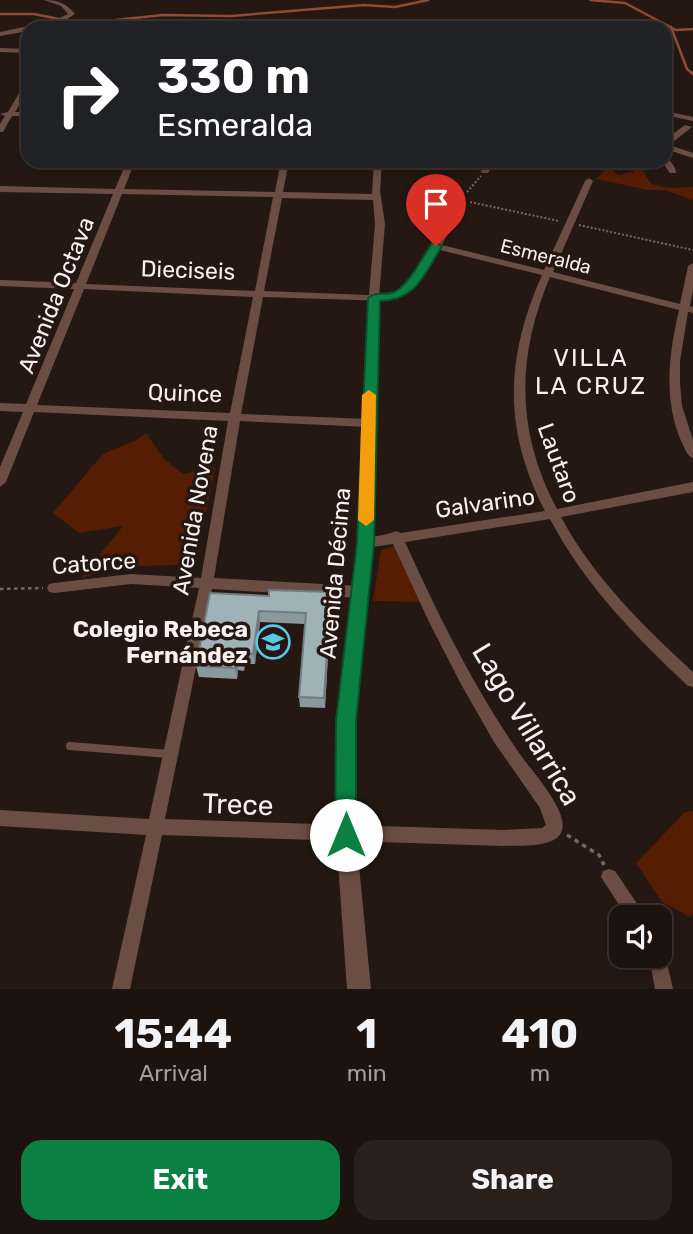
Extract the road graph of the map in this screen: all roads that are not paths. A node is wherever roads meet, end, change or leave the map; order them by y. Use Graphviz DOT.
graph roads {
  1 [pos="47,0"];
  2 [pos="59,21"];
  3 [pos="21,30"];
  4 [pos="0,34"];
  5 [pos="0,50"];
  6 [pos="21,51"];
  7 [pos="21,96"];
  8 [pos="0,114"];
  9 [pos="10,114"];
  10 [pos="21,114"];
  11 [pos="672,114"];
  12 [pos="693,119"];
  13 [pos="688,127"];
  14 [pos="0,130"];
  15 [pos="672,140"];
  16 [pos="672,148"];
  17 [pos="693,156"];
  18 [pos="128,168"];
  19 [pos="284,168"];
  20 [pos="377,168"];
  21 [pos="487,168"];
  22 [pos="671,168"];
  23 [pos="485,171"];
  24 [pos="673,171"];
  25 [pos="589,181"];
  26 [pos="0,189"];
  27 [pos="119,191"];
  28 [pos="278,195"];
  29 [pos="377,197"];
  30 [pos="460,200"];
  31 [pos="436,246"];
  32 [pos="693,266"];
  33 [pos="548,274"];
  34 [pos="0,283"];
  35 [pos="80,285"];
  36 [pos="259,292"];
  37 [pos="374,298"];
  38 [pos="689,309"];
  39 [pos="0,407"];
  40 [pos="30,408"];
  41 [pos="235,416"];
  42 [pos="368,423"];
  43 [pos="693,454"];
  44 [pos="0,482"];
  45 [pos="693,487"];
  46 [pos="554,514"];
  47 [pos="397,537"];
  48 [pos="365,543"];
  49 [pos="207,583"];
  50 [pos="54,588"];
  51 [pos="360,593"];
  52 [pos="693,681"];
  53 [pos="70,746"];
  54 [pos="170,754"];
  55 [pos="0,818"];
  56 [pos="153,827"];
  57 [pos="555,828"];
  58 [pos="346,835"];
  59 [pos="609,877"];
  60 [pos="629,905"];
  61 [pos="660,968"];
  62 [pos="121,989"];
  63 [pos="359,989"];
  64 [pos="664,989"];
  1 -- 2 [label="street"];
  3 -- 4 [label="street"];
  5 -- 6 [label="street"];
  7 -- 9 [label="street"];
  8 -- 9 [label="street"];
  9 -- 10 [label="street"];
  9 -- 14 [label="street"];
  11 -- 12 [label="street"];
  13 -- 15 [label="street"];
  16 -- 17 [label="street"];
  18 -- 27 [label="street, Avenida Octava"];
  19 -- 28 [label="street, Avenida Novena"];
  20 -- 29 [label="street, Avenida Décima"];
  21 -- 23 [label="street"];
  22 -- 24 [label="street"];
  25 -- 33 [label="street, Lautaro"];
  26 -- 27 [label="street"];
  27 -- 28 [label="street"];
  27 -- 35 [label="street, Avenida Octava"];
  28 -- 29 [label="street"];
  28 -- 36 [label="street, Avenida Novena"];
  29 -- 37 [label="street, Avenida Décima"];
  30 -- 31 [label="street"];
  31 -- 33 [label="street, Esmeralda"];
  31 -- 37 [label="street"];
  32 -- 38 [label="street"];
  33 -- 38 [label="street, Esmeralda"];
  33 -- 46 [label="street, Lautaro"];
  34 -- 35 [label="street, Dieciseis"];
  35 -- 36 [label="street, Dieciseis"];
  35 -- 40 [label="street, Avenida Octava"];
  36 -- 37 [label="street, Dieciseis"];
  36 -- 41 [label="street, Avenida Novena"];
  37 -- 42 [label="street, Avenida Décima"];
  38 -- 43 [label="street"];
  39 -- 40 [label="street, Quince"];
  40 -- 41 [label="street, Quince"];
  40 -- 44 [label="street, Avenida Octava"];
  41 -- 42 [label="street, Quince"];
  41 -- 49 [label="street, Avenida Novena"];
  42 -- 48 [label="street, Avenida Décima"];
  45 -- 46 [label="street, Galvarino"];
  46 -- 47 [label="street, Galvarino"];
  46 -- 52 [label="street, Lautaro"];
  47 -- 48 [label="street, Galvarino"];
  47 -- 57 [label="street, Lago Villarrica"];
  48 -- 51 [label="street, Avenida Décima"];
  49 -- 50 [label="street, Catorce"];
  49 -- 51 [label="street, Catorce"];
  49 -- 54 [label="street, Avenida Novena"];
  51 -- 58 [label="street, Avenida Décima"];
  53 -- 54 [label="lane"];
  54 -- 56 [label="street, Avenida Novena"];
  55 -- 56 [label="street, Trece"];
  56 -- 58 [label="street, Trece"];
  56 -- 62 [label="street, Avenida Novena"];
  57 -- 58 [label="street, Trece"];
  58 -- 63 [label="street, Avenida Décima"];
  59 -- 60 [label="street"];
  61 -- 64 [label="street"];
}
